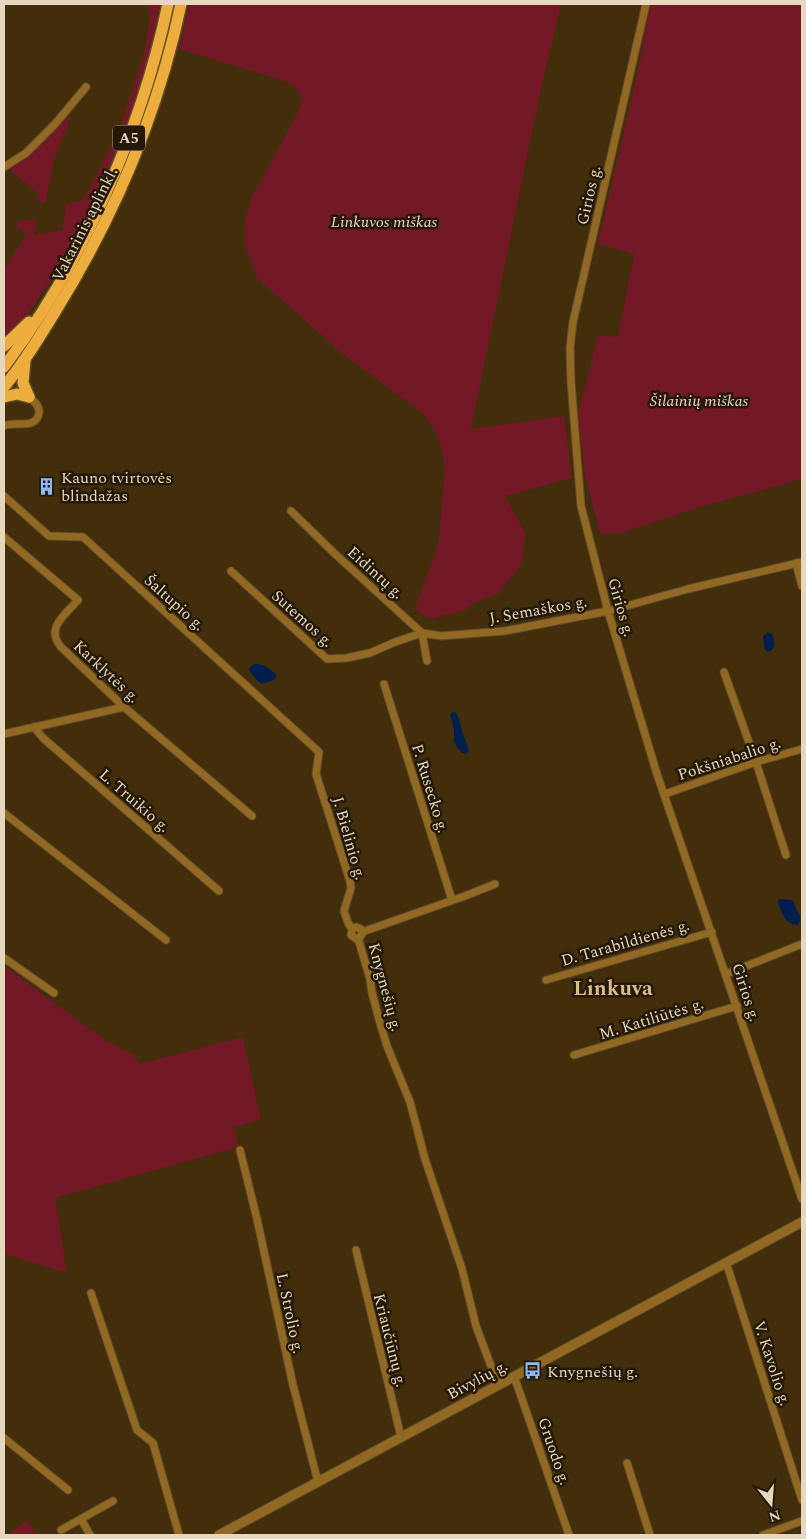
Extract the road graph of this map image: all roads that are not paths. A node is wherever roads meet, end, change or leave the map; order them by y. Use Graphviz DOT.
graph roads {
  1 [pos="168,4"];
  2 [pos="180,4"];
  3 [pos="646,4"];
  4 [pos="86,87"];
  5 [pos="4,167"];
  6 [pos="43,310"];
  7 [pos="4,346"];
  8 [pos="25,358"];
  9 [pos="4,367"];
  10 [pos="4,387"];
  11 [pos="4,397"];
  12 [pos="29,397"];
  13 [pos="4,426"];
  14 [pos="4,496"];
  15 [pos="291,510"];
  16 [pos="4,537"];
  17 [pos="799,562"];
  18 [pos="231,571"];
  19 [pos="802,586"];
  20 [pos="608,611"];
  21 [pos="422,633"];
  22 [pos="428,661"];
  23 [pos="724,672"];
  24 [pos="384,684"];
  25 [pos="124,707"];
  26 [pos="34,727"];
  27 [pos="4,734"];
  28 [pos="802,748"];
  29 [pos="319,752"];
  30 [pos="756,762"];
  31 [pos="665,794"];
  32 [pos="4,813"];
  33 [pos="252,816"];
  34 [pos="786,855"];
  35 [pos="495,884"];
  36 [pos="219,891"];
  37 [pos="452,900"];
  38 [pos="352,930"];
  39 [pos="712,932"];
  40 [pos="360,935"];
  41 [pos="166,940"];
  42 [pos="802,944"];
  43 [pos="4,958"];
  44 [pos="726,974"];
  45 [pos="546,980"];
  46 [pos="54,994"];
  47 [pos="737,1006"];
  48 [pos="574,1055"];
  49 [pos="240,1150"];
  50 [pos="802,1199"];
  51 [pos="802,1222"];
  52 [pos="356,1250"];
  53 [pos="726,1262"];
  54 [pos="90,1293"];
  55 [pos="514,1376"];
  56 [pos="498,1385"];
  57 [pos="401,1437"];
  58 [pos="4,1438"];
  59 [pos="627,1463"];
  60 [pos="318,1482"];
  61 [pos="68,1490"];
  62 [pos="802,1500"];
  63 [pos="113,1501"];
  64 [pos="81,1519"];
  65 [pos="802,1521"];
  66 [pos="61,1530"];
  67 [pos="90,1535"];
  68 [pos="179,1535"];
  69 [pos="219,1535"];
  70 [pos="569,1535"];
  71 [pos="650,1535"];
  72 [pos="763,1535"];
  1 -- 6 [label="highway, Vakarinis aplinkl. / A5"];
  2 -- 8 [label="highway, Vakarinis aplinkl. / A5"];
  3 -- 20 [label="street, Girios g."];
  4 -- 5 [label="street"];
  6 -- 7 [label="highway"];
  6 -- 9 [label="highway, Vakarinis aplinkl. / A5"];
  8 -- 10 [label="highway, Vakarinis aplinkl. / A5"];
  8 -- 12 [label="highway"];
  11 -- 12 [label="highway"];
  12 -- 13 [label="street"];
  14 -- 29 [label="street, Šaltupio g."];
  15 -- 21 [label="street, Eidintų g."];
  16 -- 25 [label="street, Karklytės g."];
  17 -- 19 [label="street"];
  17 -- 20 [label="street, J. Semaškos g."];
  18 -- 21 [label="street, Sutemos g."];
  20 -- 21 [label="street, J. Semaškos g."];
  20 -- 31 [label="street, Girios g."];
  21 -- 22 [label="street"];
  23 -- 30 [label="street"];
  24 -- 37 [label="street, P. Rusecko g."];
  25 -- 26 [label="street"];
  25 -- 33 [label="street, Karklytės g."];
  26 -- 27 [label="street"];
  26 -- 36 [label="street, L. Truikio g."];
  28 -- 30 [label="street, Pokšniabalio g."];
  29 -- 38 [label="street, J. Bielinio g."];
  30 -- 31 [label="street, Pokšniabalio g."];
  30 -- 34 [label="street"];
  31 -- 39 [label="street, Girios g."];
  32 -- 41 [label="street"];
  35 -- 37 [label="street, Knygnešių g."];
  37 -- 40 [label="street, Knygnešių g."];
  38 -- 40 [label="street, Knygnešių g."];
  39 -- 44 [label="street, Girios g."];
  39 -- 45 [label="street, D. Tarabildienės g."];
  40 -- 56 [label="street, Knygnešių g."];
  42 -- 44 [label="street"];
  43 -- 46 [label="street"];
  44 -- 47 [label="street, Girios g."];
  47 -- 48 [label="street, M. Katiliūtės g."];
  47 -- 50 [label="street, Girios g."];
  49 -- 60 [label="street, L. Strolio g."];
  51 -- 53 [label="street, Bivylių g."];
  52 -- 57 [label="street, Kriaučiūnų g."];
  53 -- 55 [label="street, Bivylių g."];
  53 -- 62 [label="street, V. Kavolio g."];
  54 -- 68 [label="street"];
  55 -- 56 [label="street, Bivylių g."];
  55 -- 70 [label="street, Gruodo g."];
  56 -- 57 [label="street, Bivylių g."];
  57 -- 60 [label="street, Bivylių g."];
  58 -- 61 [label="street"];
  59 -- 71 [label="street"];
  60 -- 69 [label="street, Bivylių g."];
  63 -- 64 [label="street"];
  64 -- 66 [label="street"];
  64 -- 67 [label="street"];
  65 -- 72 [label="street"];
}
